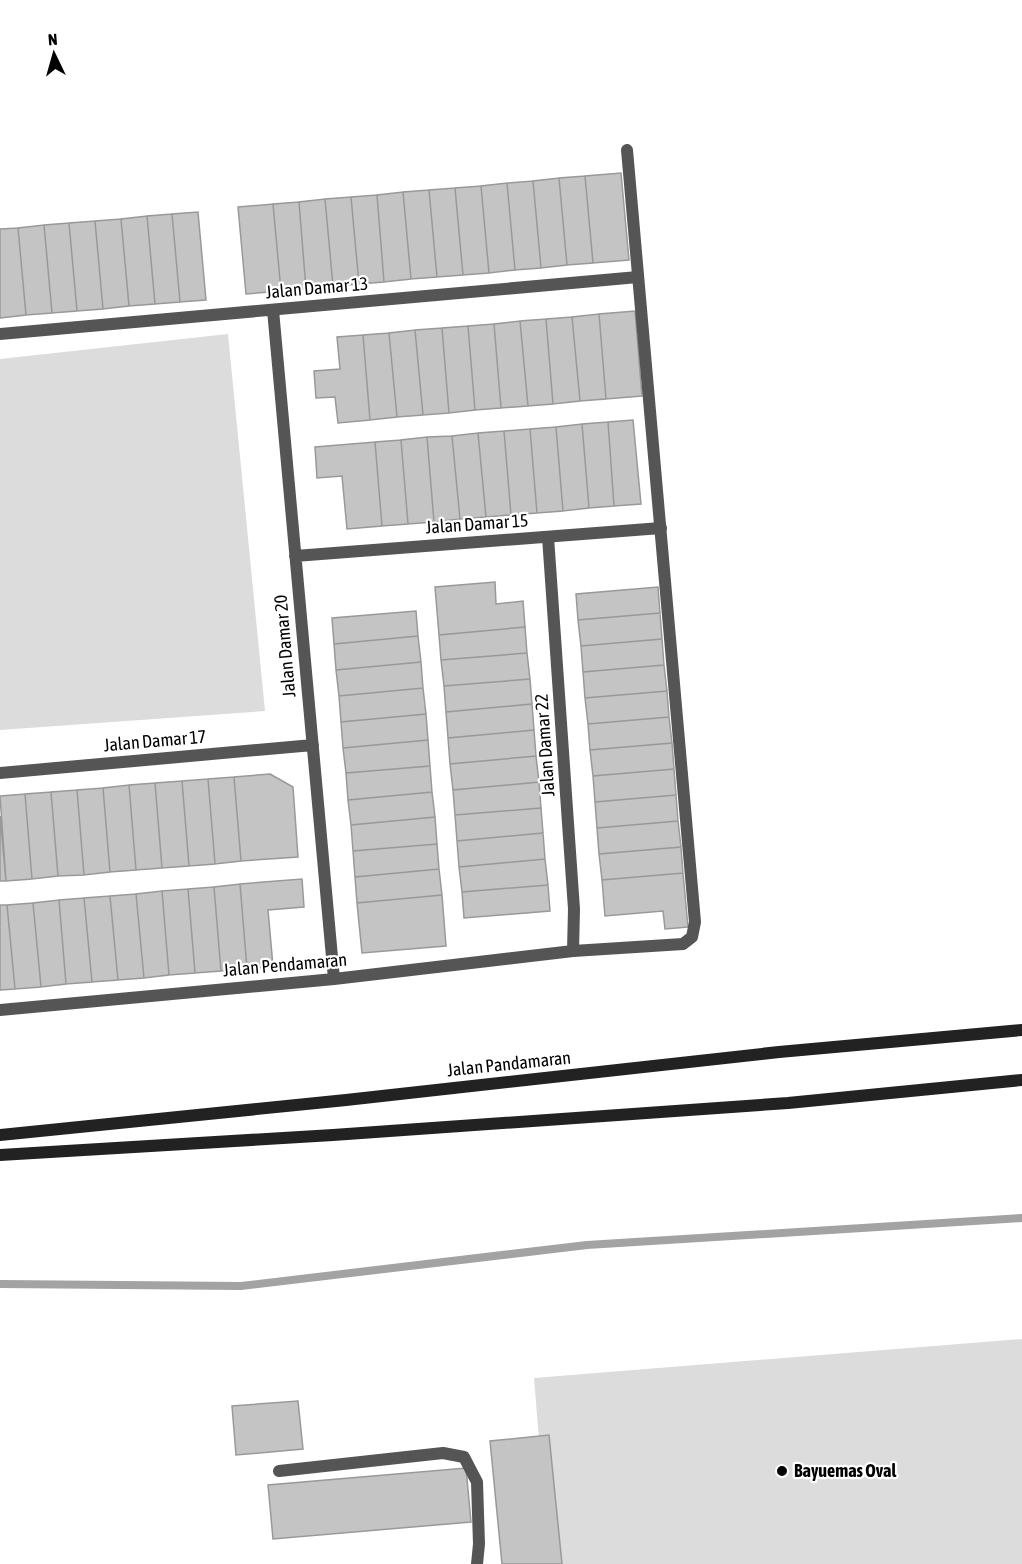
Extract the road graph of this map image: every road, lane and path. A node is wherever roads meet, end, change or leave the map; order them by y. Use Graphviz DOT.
graph roads {
  1 [pos="627,150"];
  2 [pos="638,277"];
  3 [pos="273,310"];
  4 [pos="0,334"];
  5 [pos="661,528"];
  6 [pos="548,537"];
  7 [pos="295,556"];
  8 [pos="313,745"];
  9 [pos="0,773"];
  10 [pos="573,951"];
  11 [pos="334,979"];
  12 [pos="0,1010"];
  13 [pos="1022,1030"];
  14 [pos="1022,1080"];
  15 [pos="0,1135"];
  16 [pos="0,1155"];
  17 [pos="279,1471"];
  18 [pos="477,1564"];
  1 -- 2 [label="street"];
  2 -- 3 [label="street, Jalan Damar 13"];
  2 -- 5 [label="street"];
  3 -- 4 [label="street, Jalan Damar 13"];
  3 -- 7 [label="street, Jalan Damar 20"];
  5 -- 6 [label="street, Jalan Damar 15"];
  5 -- 10 [label="street, Jalan Pendamaran"];
  6 -- 7 [label="street, Jalan Damar 15"];
  6 -- 10 [label="street, Jalan Damar 22"];
  7 -- 8 [label="street, Jalan Damar 20"];
  8 -- 9 [label="street, Jalan Damar 17"];
  8 -- 11 [label="street, Jalan Damar 20"];
  10 -- 11 [label="street, Jalan Pendamaran"];
  11 -- 12 [label="street, Jalan Pendamaran"];
  13 -- 15 [label="main road, Jalan Pandamaran"];
  14 -- 16 [label="main road"];
  17 -- 18 [label="street"];
}
